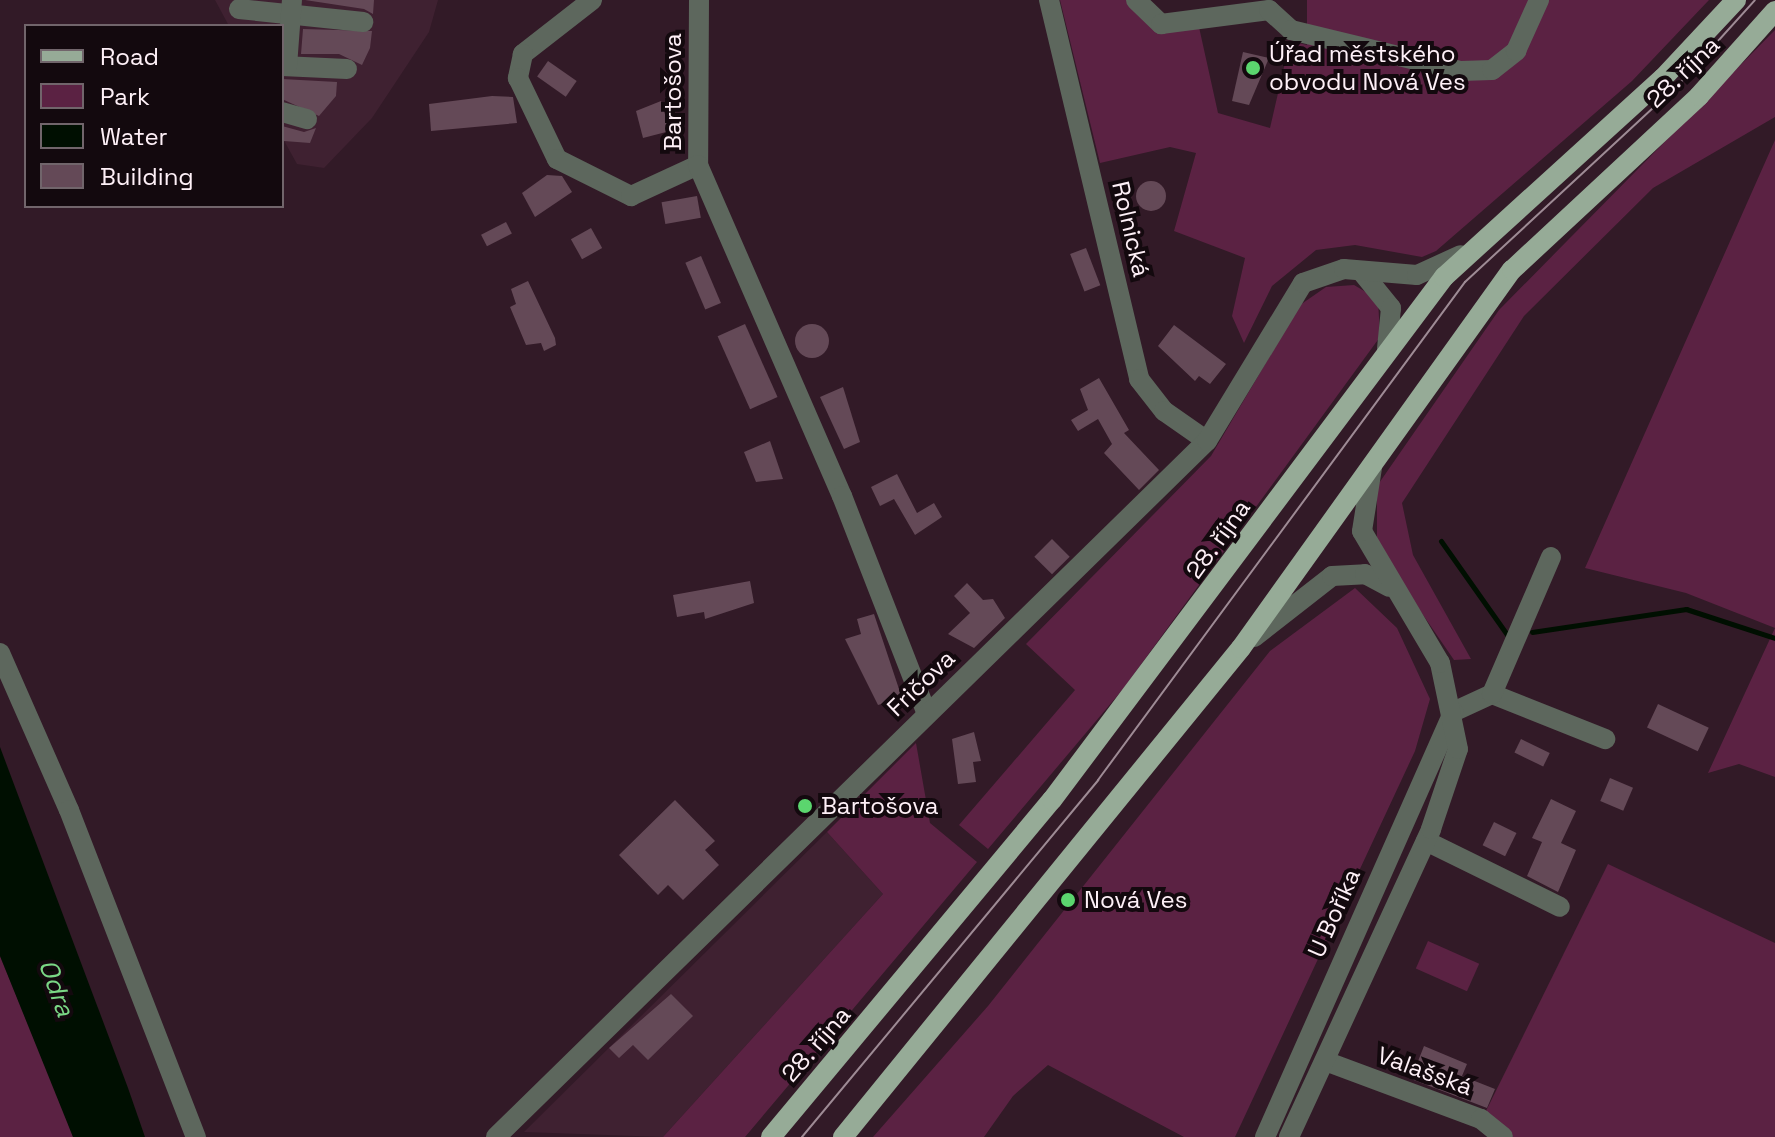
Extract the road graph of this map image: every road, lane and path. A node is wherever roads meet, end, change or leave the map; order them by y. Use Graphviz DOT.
graph roads {
  1 [pos="592,0"];
  2 [pos="699,0"];
  3 [pos="1049,0"];
  4 [pos="1136,0"];
  5 [pos="1539,0"];
  6 [pos="1736,0"];
  7 [pos="292,7"];
  8 [pos="239,9"];
  9 [pos="1775,11"];
  10 [pos="363,22"];
  11 [pos="285,66"];
  12 [pos="347,69"];
  13 [pos="284,113"];
  14 [pos="307,119"];
  15 [pos="698,165"];
  16 [pos="1465,253"];
  17 [pos="1361,271"];
  18 [pos="1387,349"];
  19 [pos="1207,441"];
  20 [pos="1372,468"];
  21 [pos="1551,557"];
  22 [pos="1393,589"];
  23 [pos="1241,648"];
  24 [pos="0,653"];
  25 [pos="1492,694"];
  26 [pos="1453,712"];
  27 [pos="927,714"];
  28 [pos="1605,739"];
  29 [pos="1429,835"];
  30 [pos="1474,850"];
  31 [pos="1560,907"];
  32 [pos="1325,1061"];
  33 [pos="196,1137"];
  34 [pos="496,1137"];
  35 [pos="771,1137"];
  36 [pos="843,1137"];
  37 [pos="1265,1137"];
  38 [pos="1289,1137"];
  39 [pos="1503,1137"];
  1 -- 15 [label="street"];
  2 -- 15 [label="street, Bartošova"];
  3 -- 19 [label="street, Rolnická"];
  4 -- 5 [label="street"];
  6 -- 16 [label="main road, 28. října"];
  7 -- 8 [label="street"];
  7 -- 10 [label="street"];
  7 -- 11 [label="street"];
  9 -- 20 [label="main road, 28. října"];
  11 -- 12 [label="street"];
  13 -- 14 [label="street"];
  15 -- 27 [label="street, Bartošova"];
  16 -- 17 [label="street, Fričova"];
  16 -- 18 [label="main road, 28. října"];
  17 -- 18 [label="street"];
  17 -- 19 [label="street, Fričova"];
  18 -- 35 [label="main road, 28. října"];
  19 -- 27 [label="street, Fričova"];
  20 -- 22 [label="street"];
  20 -- 23 [label="main road, 28. října"];
  21 -- 25 [label="street"];
  22 -- 23 [label="street"];
  22 -- 26 [label="street"];
  23 -- 36 [label="main road, 28. října"];
  24 -- 33 [label="street"];
  25 -- 26 [label="street"];
  25 -- 28 [label="street"];
  26 -- 29 [label="street"];
  26 -- 37 [label="street, U Boříka"];
  27 -- 34 [label="street, Fričova"];
  29 -- 30 [label="street"];
  29 -- 31 [label="street"];
  29 -- 32 [label="street"];
  32 -- 38 [label="street"];
  32 -- 39 [label="street, Valašská"];
}
